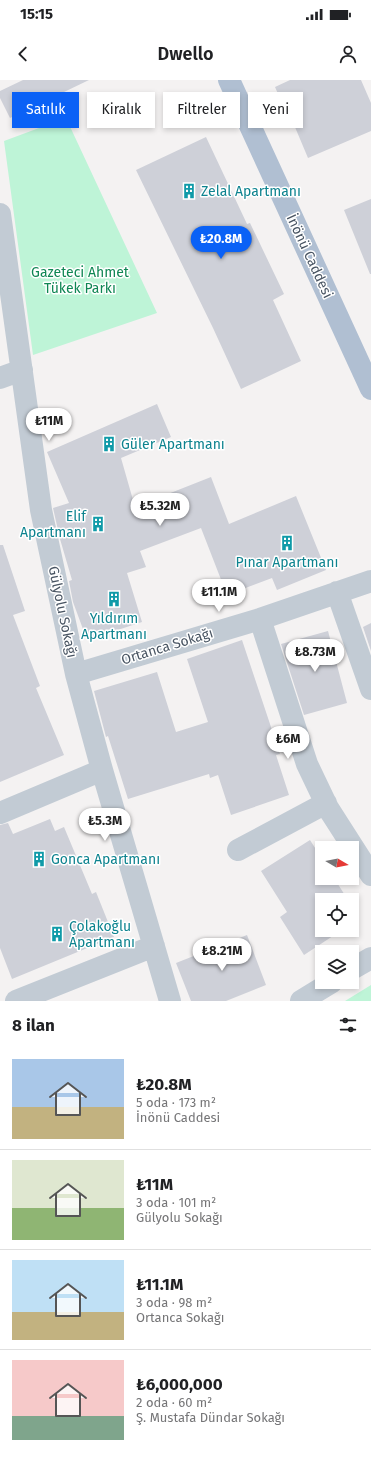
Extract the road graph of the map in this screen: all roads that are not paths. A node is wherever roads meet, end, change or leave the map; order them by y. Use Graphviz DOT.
graph roads {
  1 [pos="229,80"];
  2 [pos="0,214"];
  3 [pos="22,370"];
  4 [pos="0,378"];
  5 [pos="369,380"];
  6 [pos="371,581"];
  7 [pos="337,592"];
  8 [pos="260,619"];
  9 [pos="76,674"];
  10 [pos="371,689"];
  11 [pos="102,770"];
  12 [pos="326,803"];
  13 [pos="0,813"];
  14 [pos="238,850"];
  15 [pos="371,875"];
  16 [pos="154,946"];
  17 [pos="371,958"];
  18 [pos="359,965"];
  19 [pos="321,989"];
  20 [pos="16,1001"];
  21 [pos="170,1001"];
  22 [pos="301,1001"];
  1 -- 5 [label="main road, İnönü Caddesi"];
  2 -- 3 [label="street, Gülyolu Sokağı"];
  3 -- 4 [label="street"];
  3 -- 9 [label="street, Gülyolu Sokağı"];
  6 -- 7 [label="street, Ortanca Sokağı"];
  7 -- 8 [label="street, Ortanca Sokağı"];
  7 -- 10 [label="street"];
  8 -- 9 [label="street, Ortanca Sokağı"];
  8 -- 12 [label="street"];
  9 -- 11 [label="street, Gülyolu Sokağı"];
  11 -- 13 [label="street"];
  11 -- 16 [label="street, Gülyolu Sokağı"];
  12 -- 14 [label="street"];
  12 -- 15 [label="street"];
  16 -- 20 [label="street"];
  16 -- 21 [label="street, Gülyolu Sokağı"];
  17 -- 18 [label="street"];
  19 -- 22 [label="street"];
}
